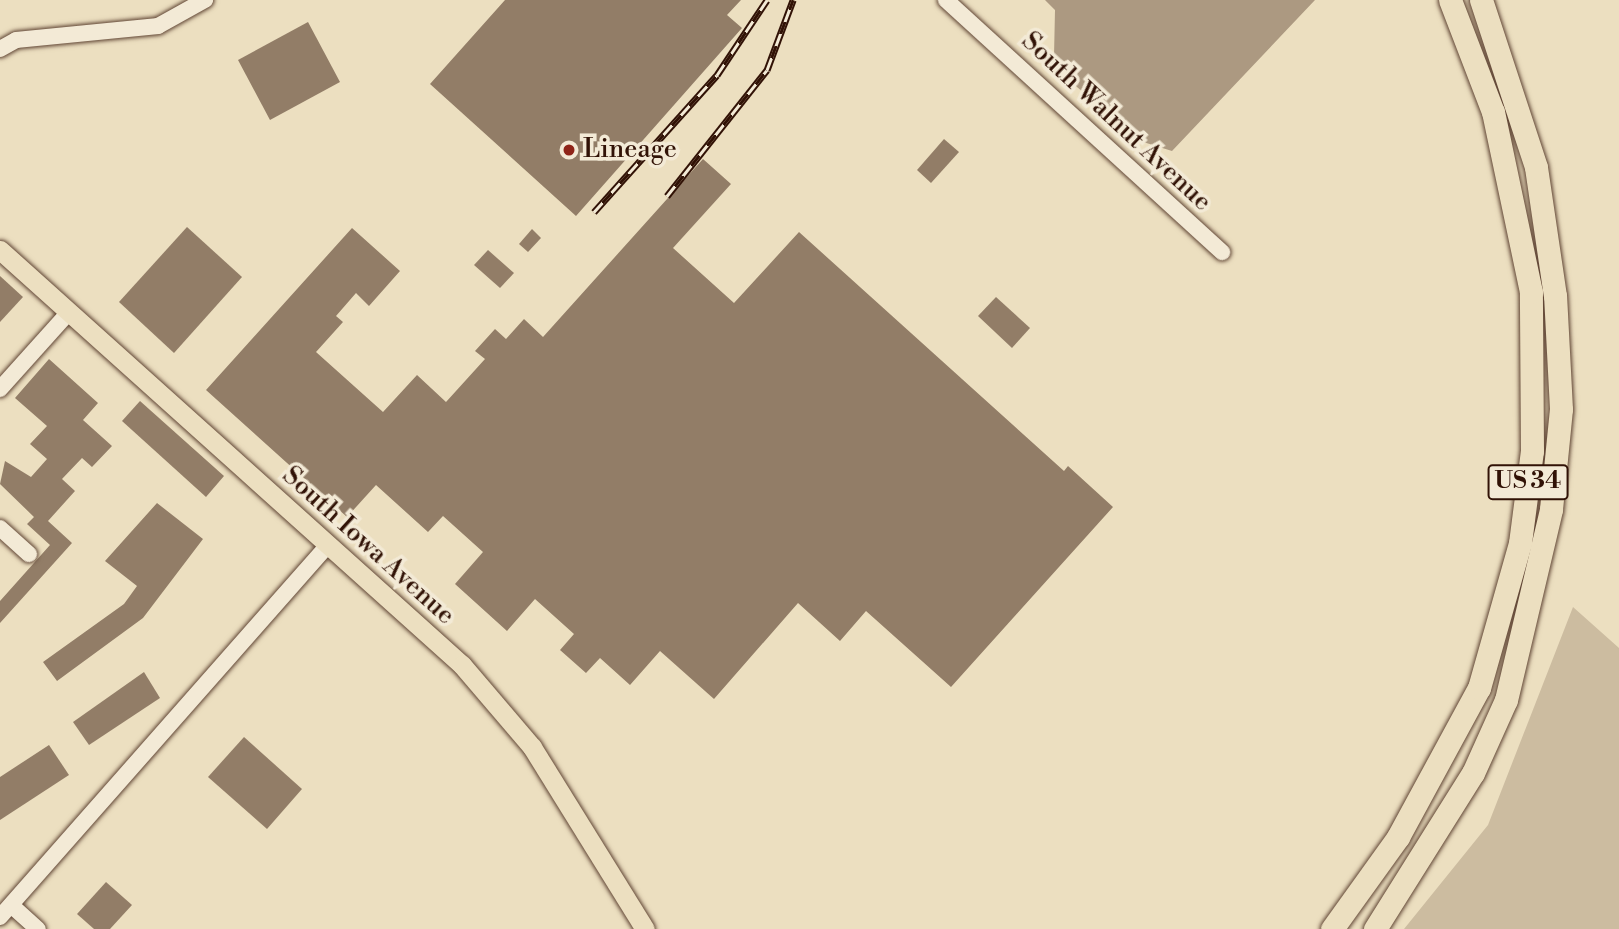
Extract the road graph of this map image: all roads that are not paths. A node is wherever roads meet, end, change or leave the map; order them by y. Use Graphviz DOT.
graph roads {
  1 [pos="205,0"];
  2 [pos="947,0"];
  3 [pos="1450,0"];
  4 [pos="1481,0"];
  5 [pos="0,49"];
  6 [pos="0,250"];
  7 [pos="1222,252"];
  8 [pos="69,312"];
  9 [pos="0,389"];
  10 [pos="0,528"];
  11 [pos="328,545"];
  12 [pos="29,554"];
  13 [pos="5,911"];
  14 [pos="38,929"];
  15 [pos="645,929"];
  16 [pos="1332,929"];
  17 [pos="1375,929"];
  1 -- 5 [label="street"];
  2 -- 7 [label="street, South Walnut Avenue"];
  3 -- 16 [label="highway, US 34"];
  4 -- 17 [label="highway, US 34"];
  6 -- 8 [label="main road, South Iowa Avenue"];
  8 -- 9 [label="street"];
  8 -- 11 [label="main road, South Iowa Avenue"];
  10 -- 12 [label="street"];
  11 -- 13 [label="street"];
  11 -- 15 [label="main road, South Iowa Avenue"];
  13 -- 14 [label="street"];
}
